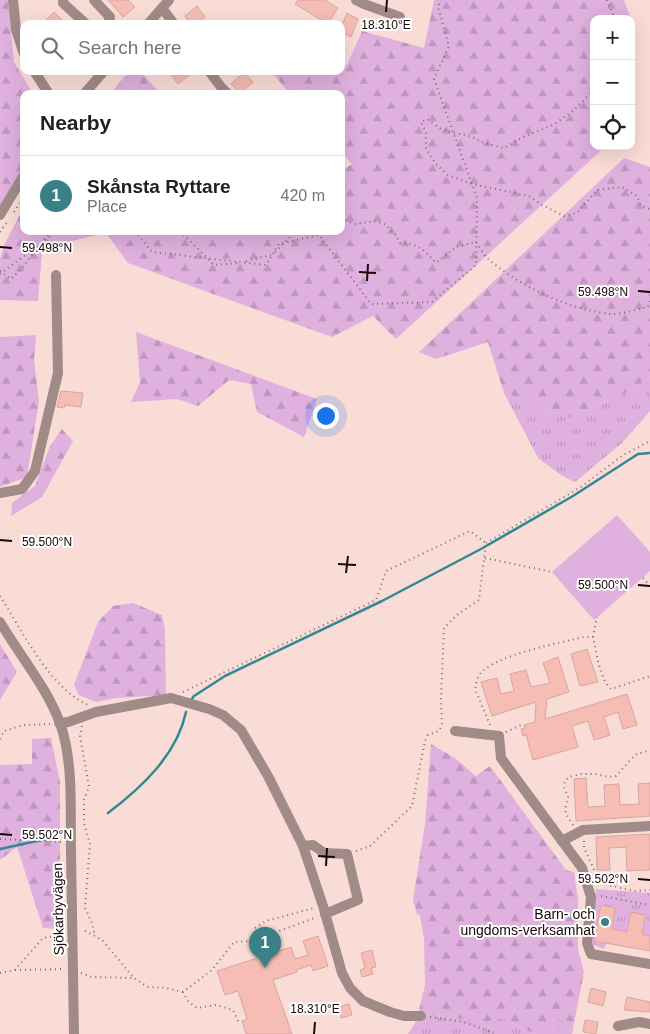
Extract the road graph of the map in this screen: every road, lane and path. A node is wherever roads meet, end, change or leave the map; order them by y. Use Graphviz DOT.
graph roads {
  1 [pos="13,0"];
  2 [pos="63,0"];
  3 [pos="94,0"];
  4 [pos="356,0"];
  5 [pos="441,0"];
  6 [pos="607,0"];
  7 [pos="166,4"];
  8 [pos="613,15"];
  9 [pos="400,16"];
  10 [pos="82,20"];
  11 [pos="109,20"];
  12 [pos="152,20"];
  13 [pos="172,20"];
  14 [pos="20,42"];
  15 [pos="37,75"];
  16 [pos="101,75"];
  17 [pos="212,75"];
  18 [pos="46,90"];
  19 [pos="87,90"];
  20 [pos="224,90"];
  21 [pos="590,94"];
  22 [pos="454,133"];
  23 [pos="20,182"];
  24 [pos="472,184"];
  25 [pos="650,209"];
  26 [pos="0,215"];
  27 [pos="345,220"];
  28 [pos="47,235"];
  29 [pos="52,235"];
  30 [pos="137,235"];
  31 [pos="184,235"];
  32 [pos="292,235"];
  33 [pos="42,242"];
  34 [pos="285,242"];
  35 [pos="476,242"];
  36 [pos="272,255"];
  37 [pos="206,258"];
  38 [pos="244,262"];
  39 [pos="1,272"];
  40 [pos="56,275"];
  41 [pos="650,301"];
  42 [pos="650,441"];
  43 [pos="0,493"];
  44 [pos="486,544"];
  45 [pos="484,558"];
  46 [pos="552,572"];
  47 [pos="643,578"];
  48 [pos="650,586"];
  49 [pos="0,596"];
  50 [pos="597,618"];
  51 [pos="0,622"];
  52 [pos="593,637"];
  53 [pos="650,676"];
  54 [pos="171,698"];
  55 [pos="96,712"];
  56 [pos="82,717"];
  57 [pos="59,723"];
  58 [pos="521,725"];
  59 [pos="455,731"];
  60 [pos="498,737"];
  61 [pos="0,739"];
  62 [pos="650,826"];
  63 [pos="71,836"];
  64 [pos="0,839"];
  65 [pos="562,841"];
  66 [pos="303,846"];
  67 [pos="347,854"];
  68 [pos="590,894"];
  69 [pos="650,905"];
  70 [pos="324,910"];
  71 [pos="255,928"];
  72 [pos="85,931"];
  73 [pos="66,935"];
  74 [pos="95,936"];
  75 [pos="650,964"];
  76 [pos="73,968"];
  77 [pos="15,970"];
  78 [pos="0,973"];
  79 [pos="134,978"];
  80 [pos="183,992"];
  81 [pos="421,1016"];
  82 [pos="238,1021"];
  83 [pos="650,1024"];
  84 [pos="618,1026"];
  85 [pos="74,1034"];
  86 [pos="497,1034"];
  1 -- 14 [label="street"];
  2 -- 10 [label="street"];
  3 -- 11 [label="street"];
  4 -- 9 [label="street"];
  5 -- 22 [label="path"];
  6 -- 8 [label="path"];
  7 -- 12 [label="street"];
  7 -- 13 [label="street"];
  15 -- 18 [label="street"];
  16 -- 19 [label="street"];
  17 -- 20 [label="street"];
  21 -- 22 [label="path"];
  22 -- 24 [label="path"];
  22 -- 24 [label="path"];
  23 -- 26 [label="street"];
  24 -- 25 [label="path"];
  24 -- 35 [label="path"];
  27 -- 35 [label="path"];
  28 -- 33 [label="path"];
  29 -- 33 [label="path"];
  30 -- 37 [label="path"];
  31 -- 37 [label="path"];
  32 -- 34 [label="path"];
  33 -- 39 [label="path"];
  33 -- 39 [label="path"];
  34 -- 35 [label="path"];
  34 -- 36 [label="path"];
  35 -- 41 [label="path"];
  36 -- 38 [label="path"];
  36 -- 38 [label="path"];
  37 -- 38 [label="path"];
  37 -- 38 [label="path"];
  40 -- 43 [label="street"];
  42 -- 44 [label="path"];
  44 -- 45 [label="path"];
  44 -- 54 [label="path"];
  45 -- 46 [label="path"];
  45 -- 67 [label="path"];
  47 -- 48 [label="path"];
  49 -- 55 [label="path"];
  50 -- 52 [label="path"];
  51 -- 57 [label="street, Sjökarbyvägen"];
  52 -- 53 [label="path"];
  52 -- 60 [label="path"];
  54 -- 55 [label="street"];
  54 -- 66 [label="street"];
  55 -- 56 [label="street"];
  56 -- 57 [label="street"];
  56 -- 74 [label="path"];
  57 -- 61 [label="path"];
  57 -- 63 [label="street, Sjökarbyvägen"];
  58 -- 60 [label="path"];
  59 -- 60 [label="street"];
  60 -- 65 [label="street"];
  62 -- 65 [label="street"];
  63 -- 64 [label="path"];
  63 -- 76 [label="street, Sjökarbyvägen"];
  65 -- 68 [label="street"];
  66 -- 67 [label="street"];
  66 -- 70 [label="street"];
  67 -- 70 [label="street"];
  68 -- 69 [label="path"];
  68 -- 75 [label="street"];
  70 -- 71 [label="path"];
  70 -- 80 [label="path"];
  70 -- 81 [label="street"];
  72 -- 74 [label="path"];
  73 -- 77 [label="path"];
  74 -- 79 [label="path"];
  76 -- 77 [label="path"];
  76 -- 79 [label="path"];
  76 -- 85 [label="street, Sjökarbyvägen"];
  77 -- 78 [label="path"];
  79 -- 80 [label="path"];
  80 -- 82 [label="path"];
  81 -- 86 [label="path"];
  83 -- 84 [label="street"];
}
